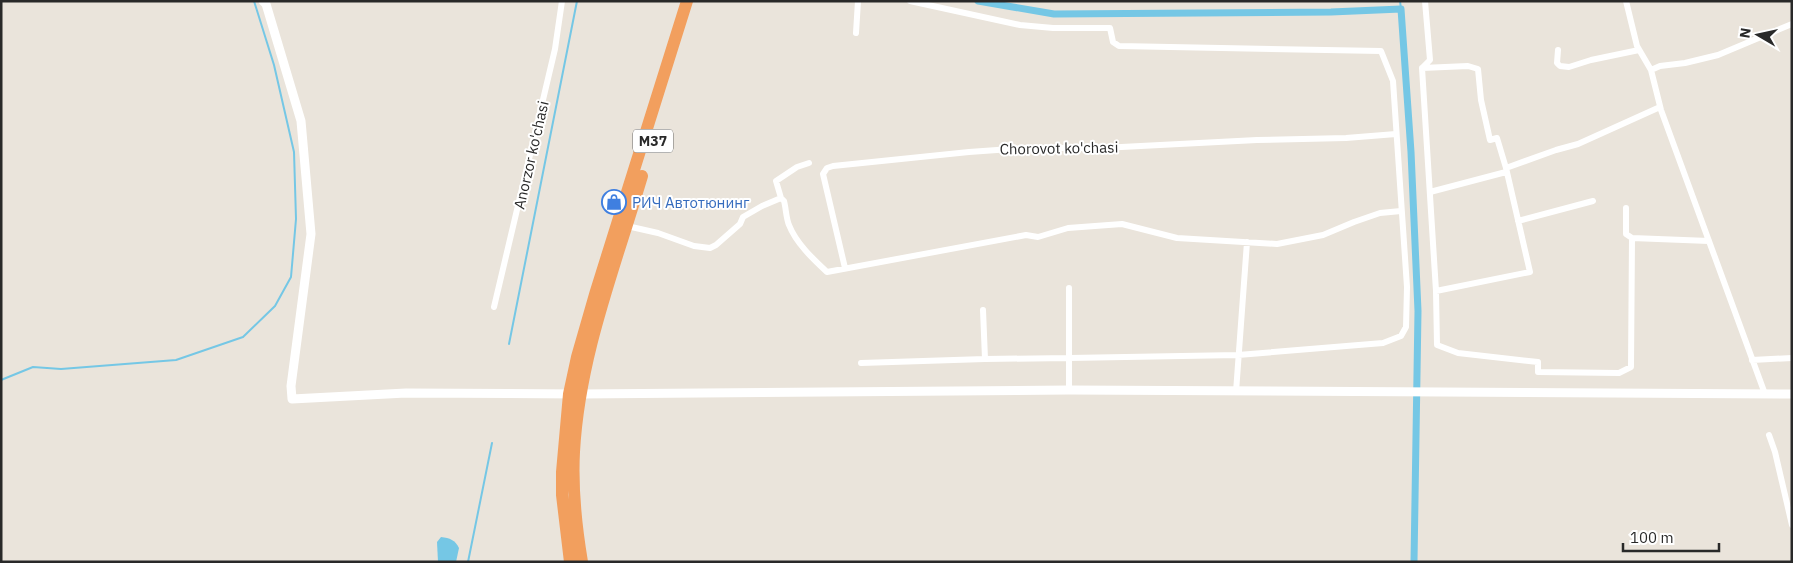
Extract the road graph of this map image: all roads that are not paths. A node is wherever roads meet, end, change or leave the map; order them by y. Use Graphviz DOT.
graph roads {
  1 [pos="263,1"];
  2 [pos="562,1"];
  3 [pos="687,1"];
  4 [pos="696,1"];
  5 [pos="858,1"];
  6 [pos="910,1"];
  7 [pos="1425,1"];
  8 [pos="1626,1"];
  9 [pos="1792,24"];
  10 [pos="856,33"];
  11 [pos="1558,50"];
  12 [pos="1639,50"];
  13 [pos="1422,68"];
  14 [pos="1650,70"];
  15 [pos="1660,107"];
  16 [pos="1396,134"];
  17 [pos="809,162"];
  18 [pos="1506,170"];
  19 [pos="1430,192"];
  20 [pos="781,198"];
  21 [pos="1593,201"];
  22 [pos="1626,208"];
  23 [pos="1401,211"];
  24 [pos="1518,222"];
  25 [pos="627,226"];
  26 [pos="1632,238"];
  27 [pos="1709,241"];
  28 [pos="1247,242"];
  29 [pos="845,268"];
  30 [pos="1068,288"];
  31 [pos="1436,291"];
  32 [pos="494,307"];
  33 [pos="983,310"];
  34 [pos="1238,355"];
  35 [pos="1069,358"];
  36 [pos="1792,358"];
  37 [pos="985,359"];
  38 [pos="1752,360"];
  39 [pos="861,363"];
  40 [pos="1069,390"];
  41 [pos="1236,392"];
  42 [pos="575,394"];
  43 [pos="1765,394"];
  44 [pos="1792,394"];
  45 [pos="1769,436"];
  46 [pos="1792,525"];
  47 [pos="570,562"];
  48 [pos="582,562"];
  1 -- 42 [label="street"];
  2 -- 32 [label="street, Anorzor ko'chasi"];
  3 -- 42 [label="highway, M37"];
  4 -- 25 [label="highway, M37"];
  5 -- 10 [label="street"];
  6 -- 16 [label="street"];
  7 -- 13 [label="street"];
  8 -- 12 [label="street"];
  9 -- 14 [label="street"];
  11 -- 12 [label="street"];
  12 -- 14 [label="street"];
  13 -- 18 [label="street"];
  13 -- 19 [label="street"];
  14 -- 15 [label="street"];
  15 -- 18 [label="street"];
  15 -- 27 [label="street"];
  16 -- 23 [label="street"];
  16 -- 29 [label="street, Chorovot ko'chasi"];
  17 -- 20 [label="street"];
  18 -- 19 [label="street"];
  18 -- 24 [label="street"];
  19 -- 31 [label="street"];
  20 -- 25 [label="street"];
  20 -- 29 [label="street"];
  21 -- 24 [label="street"];
  22 -- 26 [label="street"];
  23 -- 28 [label="street"];
  23 -- 34 [label="street"];
  24 -- 31 [label="street"];
  25 -- 42 [label="highway, M37"];
  26 -- 27 [label="street"];
  26 -- 31 [label="street"];
  27 -- 38 [label="street"];
  28 -- 29 [label="street"];
  28 -- 34 [label="street"];
  30 -- 35 [label="street"];
  33 -- 37 [label="street"];
  34 -- 35 [label="street"];
  34 -- 41 [label="street"];
  35 -- 37 [label="street"];
  35 -- 40 [label="street"];
  36 -- 38 [label="street"];
  37 -- 39 [label="street"];
  38 -- 43 [label="street"];
  40 -- 41 [label="street"];
  40 -- 42 [label="street"];
  41 -- 43 [label="street"];
  42 -- 47 [label="highway, M37"];
  42 -- 48 [label="highway, M37"];
  43 -- 44 [label="street"];
  45 -- 46 [label="street"];
}
